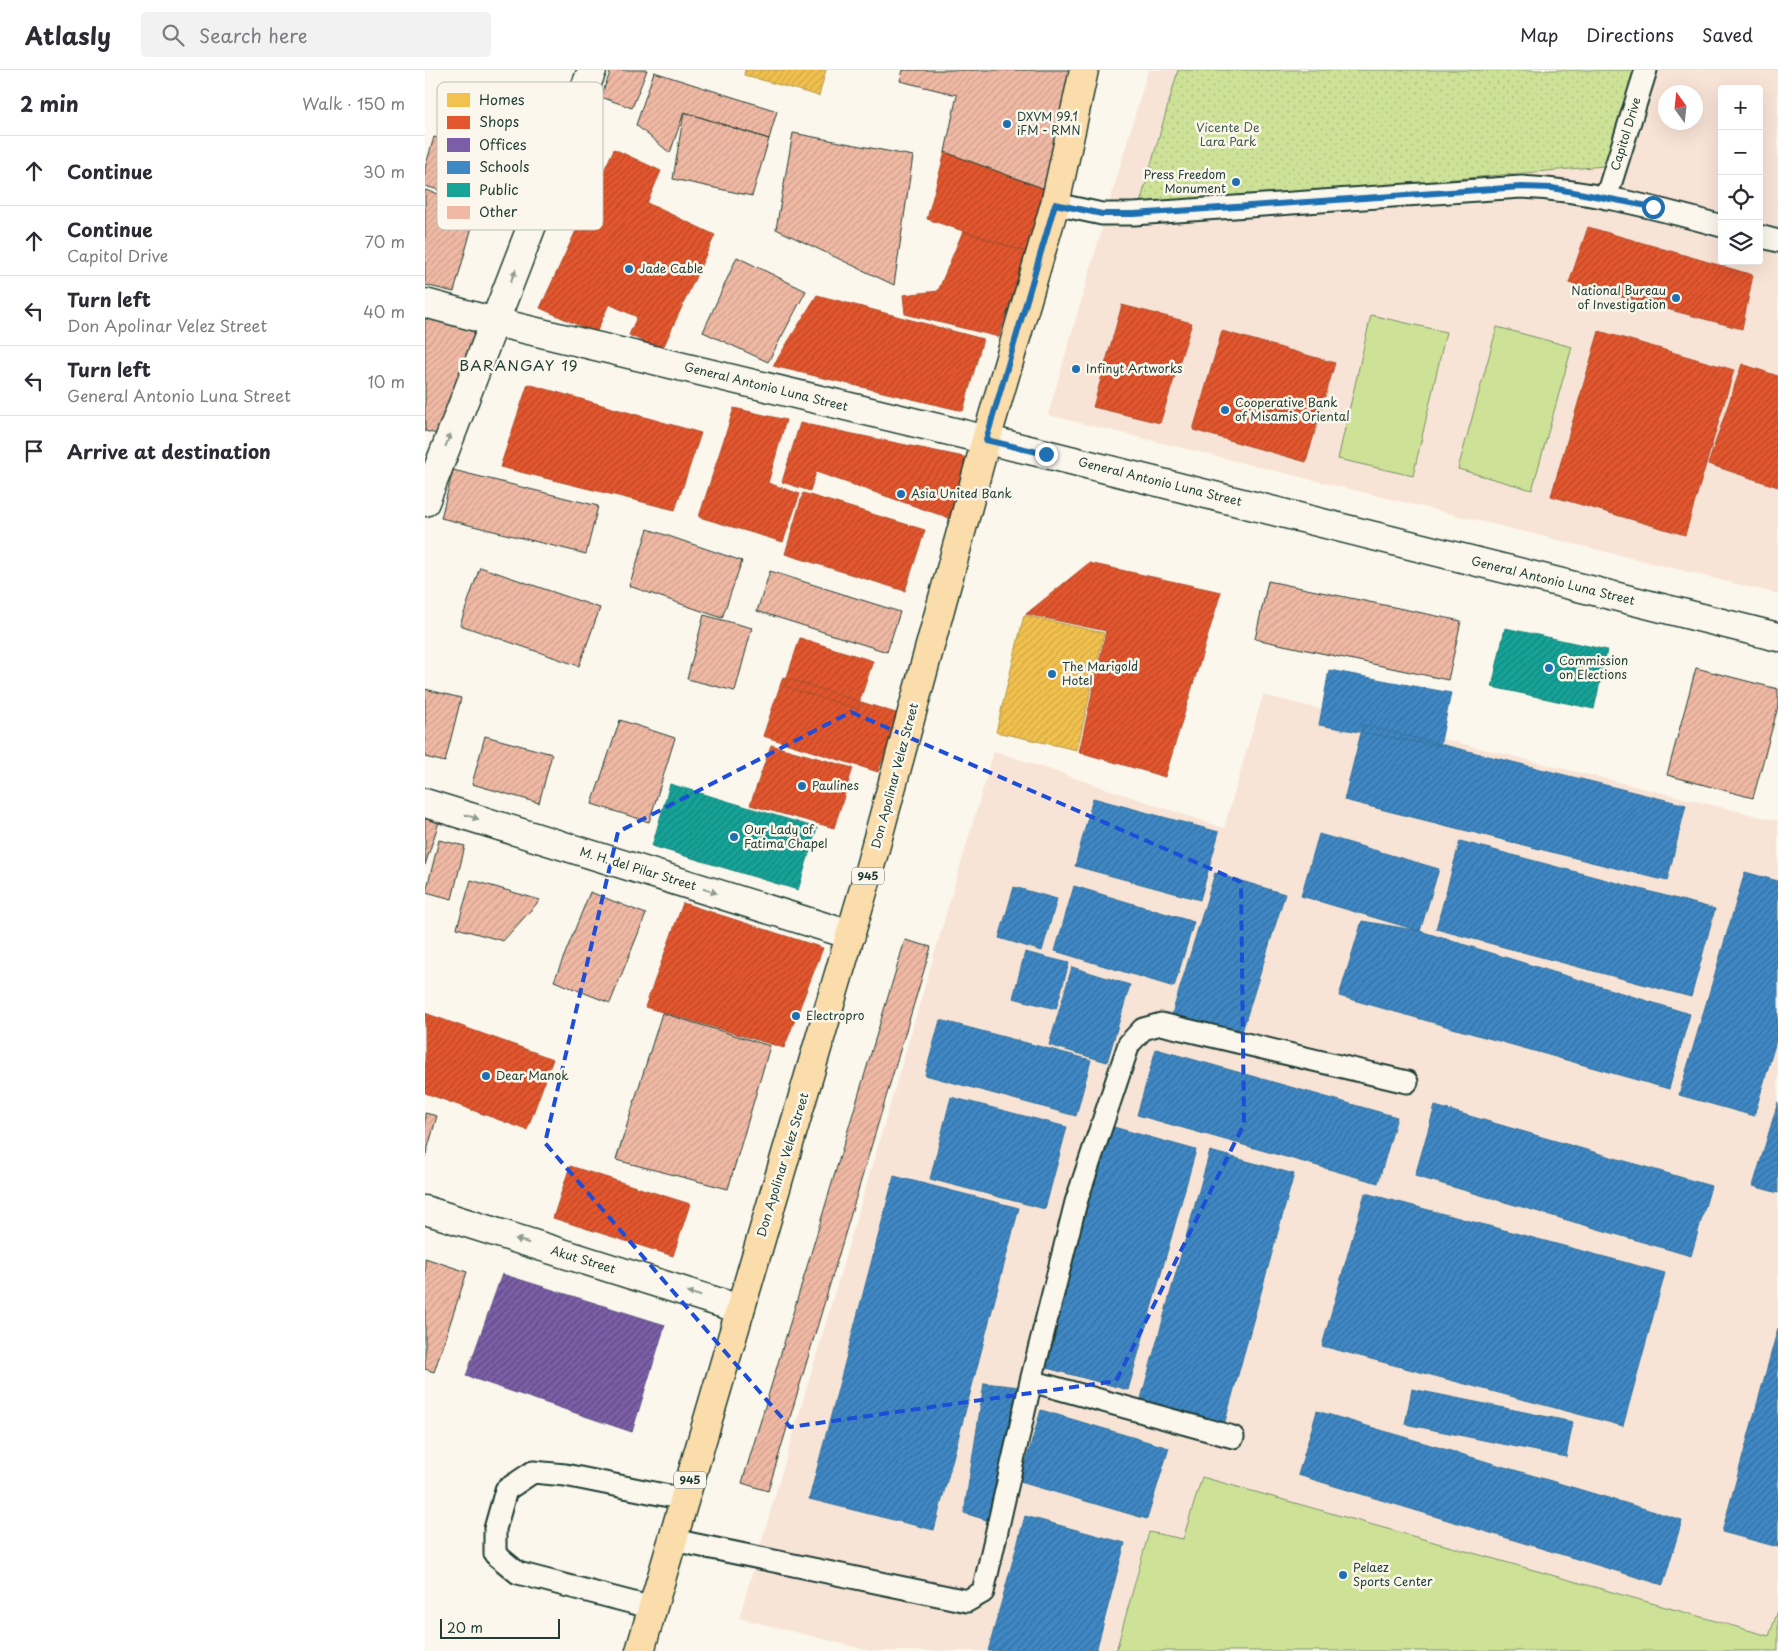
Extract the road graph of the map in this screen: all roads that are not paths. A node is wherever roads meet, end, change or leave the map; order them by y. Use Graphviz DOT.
graph roads {
  1 [pos="592,70"];
  2 [pos="1085,70"];
  3 [pos="1646,70"];
  4 [pos="587,82"];
  5 [pos="1606,198"];
  6 [pos="1055,204"];
  7 [pos="1718,225"];
  8 [pos="530,230"];
  9 [pos="1763,237"];
  10 [pos="1778,240"];
  11 [pos="425,303"];
  12 [pos="495,322"];
  13 [pos="986,440"];
  14 [pos="425,502"];
  15 [pos="1778,637"];
  16 [pos="425,803"];
  17 [pos="851,934"];
  18 [pos="1407,1082"];
  19 [pos="425,1210"];
  20 [pos="740,1309"];
  21 [pos="1031,1381"];
  22 [pos="1233,1437"];
  23 [pos="684,1499"];
  24 [pos="673,1540"];
  25 [pos="653,1608"];
  26 [pos="641,1651"];
  4 -- 1 [label="street, one-way"];
  2 -- 6 [label="main road, Don Apolinar Velez Street / 945"];
  3 -- 5 [label="lane, Capitol Drive"];
  5 -- 6 [label="lane"];
  5 -- 7 [label="lane"];
  6 -- 13 [label="main road, Don Apolinar Velez Street / 945"];
  12 -- 8 [label="street, one-way"];
  9 -- 10 [label="lane"];
  11 -- 12 [label="street, General Antonio Luna Street"];
  12 -- 13 [label="street, General Antonio Luna Street"];
  14 -- 12 [label="street, one-way"];
  13 -- 15 [label="street, General Antonio Luna Street"];
  13 -- 17 [label="main road, Don Apolinar Velez Street / 945"];
  16 -- 17 [label="street, M. H. del Pilar Street, one-way"];
  17 -- 20 [label="main road, Don Apolinar Velez Street / 945"];
  18 -- 21 [label="lane"];
  20 -- 19 [label="street, Akut Street, one-way"];
  20 -- 23 [label="main road, Don Apolinar Velez Street / 945"];
  21 -- 22 [label="lane"];
  21 -- 24 [label="lane"];
  23 -- 24 [label="main road, Don Apolinar Velez Street / 945"];
  23 -- 25 [label="lane"];
  24 -- 25 [label="main road, Don Apolinar Velez Street / 945"];
  25 -- 26 [label="main road, Don Apolinar Velez Street / 945"];
}
